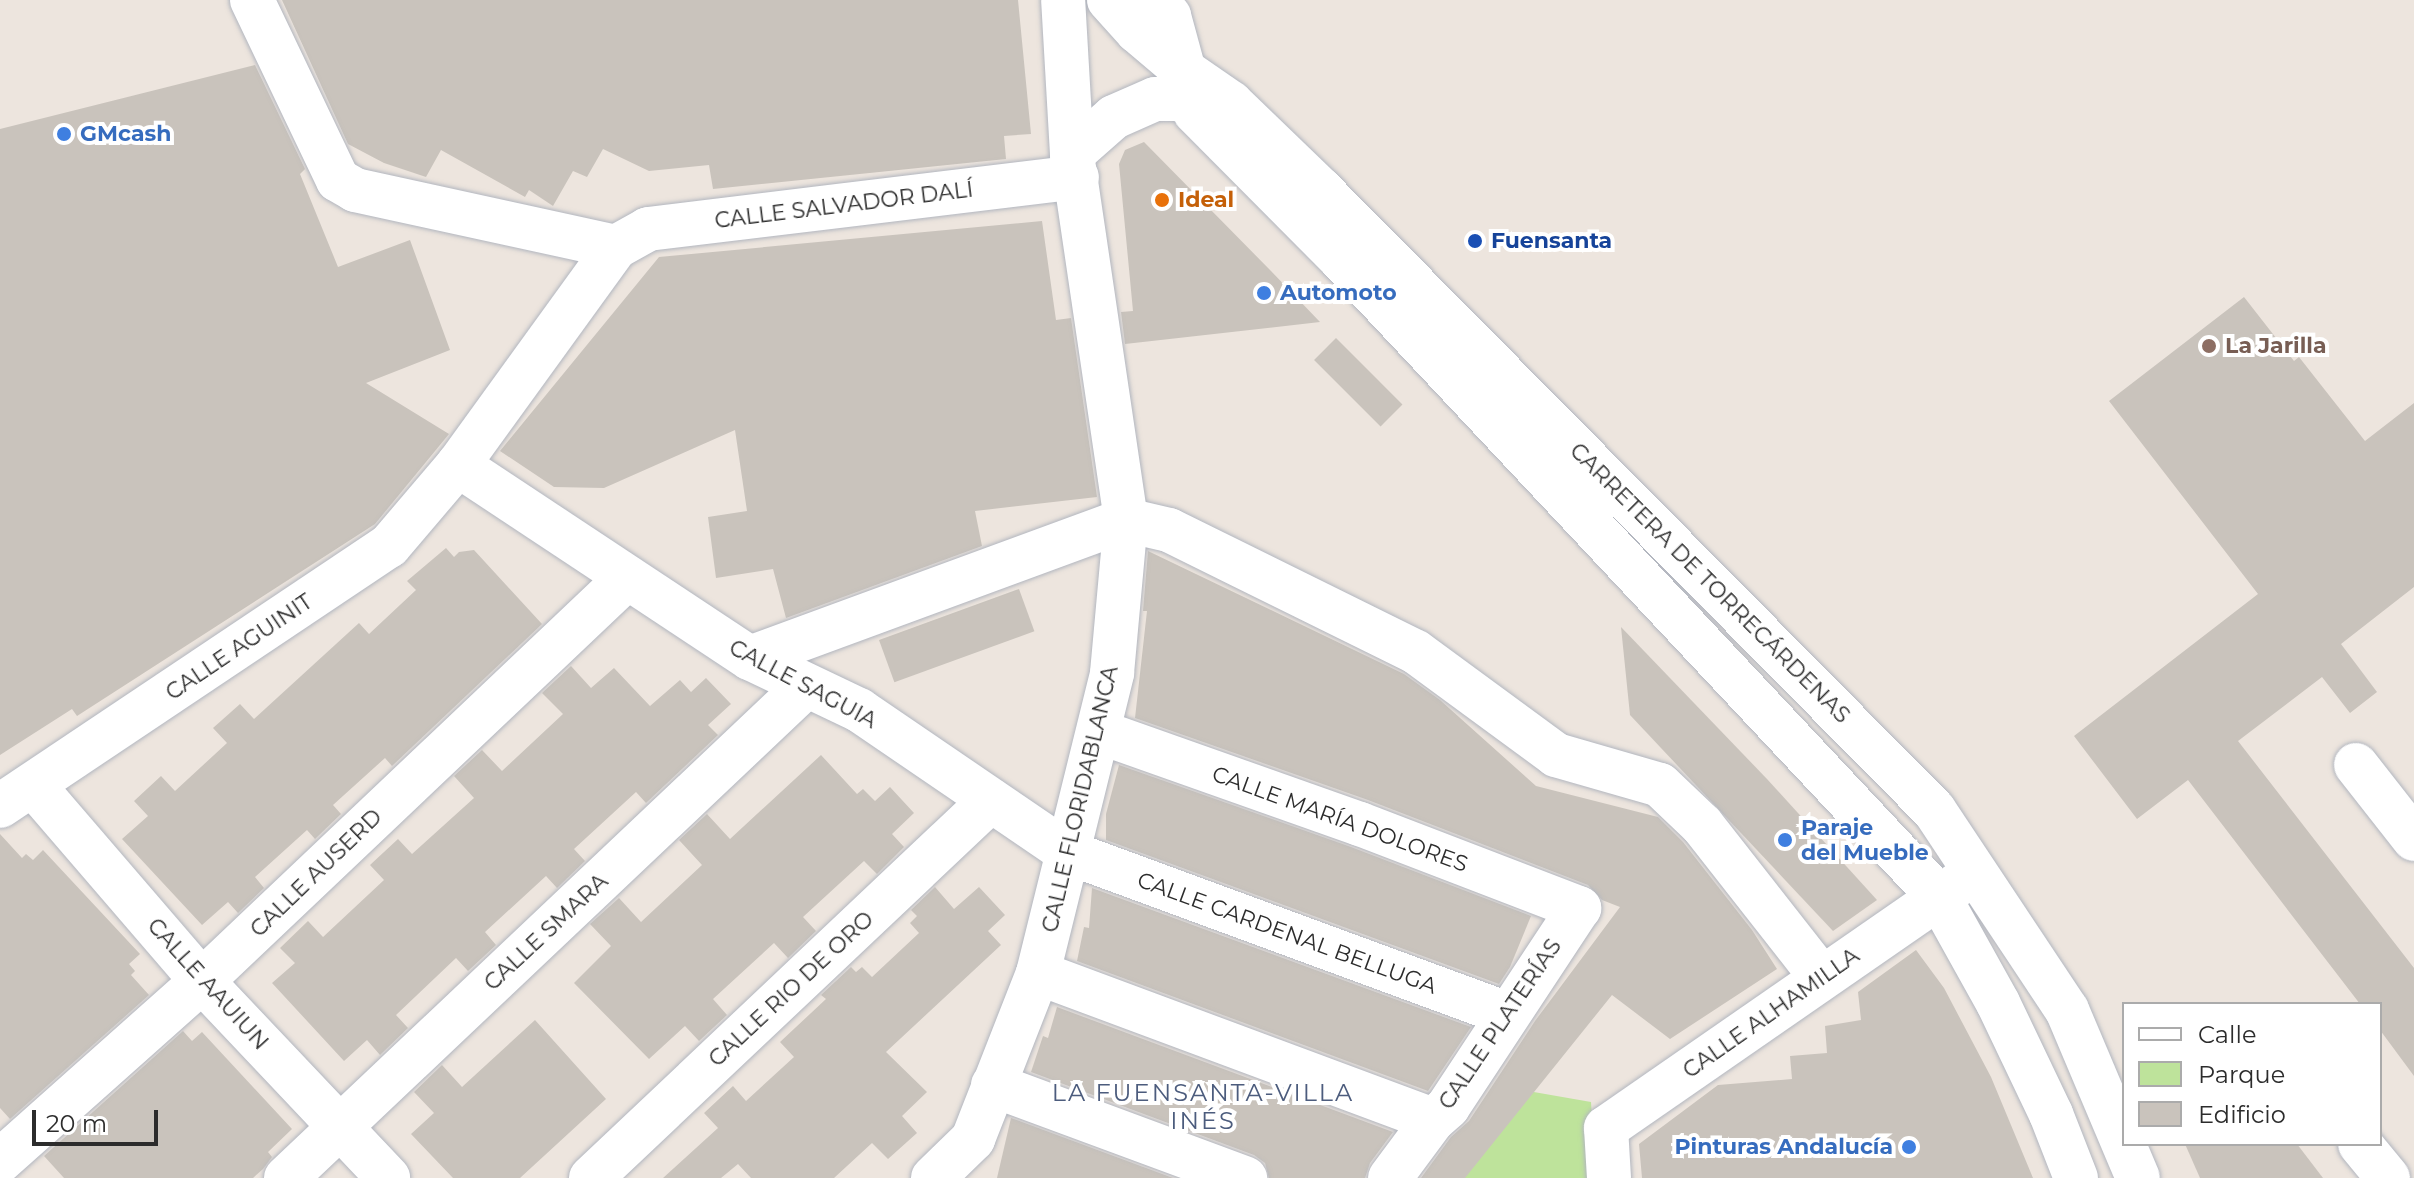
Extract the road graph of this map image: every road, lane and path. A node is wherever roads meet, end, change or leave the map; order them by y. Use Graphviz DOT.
graph roads {
  1 [pos="252,0"];
  2 [pos="1063,0"];
  3 [pos="1109,0"];
  4 [pos="1156,0"];
  5 [pos="1187,84"];
  6 [pos="1075,165"];
  7 [pos="616,247"];
  8 [pos="458,465"];
  9 [pos="1126,520"];
  10 [pos="1672,544"];
  11 [pos="627,578"];
  12 [pos="1639,580"];
  13 [pos="750,658"];
  14 [pos="805,687"];
  15 [pos="1100,732"];
  16 [pos="2356,765"];
  17 [pos="17,796"];
  18 [pos="991,800"];
  19 [pos="2414,839"];
  20 [pos="1067,852"];
  21 [pos="1977,871"];
  22 [pos="1939,897"];
  23 [pos="1579,908"];
  24 [pos="1038,973"];
  25 [pos="1821,977"];
  26 [pos="202,981"];
  27 [pos="1507,1014"];
  28 [pos="993,1085"];
  29 [pos="1433,1120"];
  30 [pos="341,1127"];
  31 [pos="2122,1141"];
  32 [pos="2124,1146"];
  33 [pos="2362,1146"];
  34 [pos="0,1161"];
  35 [pos="2137,1177"];
  36 [pos="286,1178"];
  37 [pos="388,1178"];
  38 [pos="591,1178"];
  39 [pos="933,1178"];
  40 [pos="1245,1178"];
  41 [pos="1390,1178"];
  42 [pos="1609,1178"];
  43 [pos="2076,1178"];
  44 [pos="2388,1178"];
  1 -- 7 [label="street"];
  2 -- 6 [label="street, CALLE FLORIDABLANCA"];
  3 -- 5 [label="street, CARRETERA DE TORRECÁRDENAS"];
  4 -- 5 [label="street"];
  5 -- 6 [label="street"];
  5 -- 10 [label="street, CARRETERA DE TORRECÁRDENAS"];
  5 -- 12 [label="street"];
  6 -- 7 [label="street, CALLE SALVADOR DALÍ"];
  6 -- 9 [label="street, CALLE FLORIDABLANCA"];
  7 -- 8 [label="street, CALLE SALVADOR DALÍ"];
  8 -- 11 [label="street, CALLE SAGUIA"];
  8 -- 17 [label="street, CALLE AGUINIT"];
  9 -- 13 [label="street"];
  9 -- 15 [label="street, CALLE FLORIDABLANCA"];
  9 -- 25 [label="street"];
  10 -- 12 [label="street"];
  10 -- 21 [label="street, CARRETERA DE TORRECÁRDENAS"];
  11 -- 13 [label="street, CALLE SAGUIA"];
  11 -- 26 [label="street, CALLE AUSERD"];
  12 -- 22 [label="street"];
  13 -- 14 [label="street, CALLE SAGUIA"];
  14 -- 18 [label="street, CALLE SAGUIA"];
  14 -- 30 [label="street, CALLE SMARA"];
  15 -- 20 [label="street, CALLE FLORIDABLANCA"];
  15 -- 23 [label="street, CALLE MARÍA DOLORES"];
  16 -- 19 [label="street"];
  17 -- 26 [label="street, CALLE AAUIUN"];
  18 -- 20 [label="street, CALLE SAGUIA"];
  18 -- 38 [label="street, CALLE RIO DE ORO"];
  20 -- 24 [label="street, CALLE FLORIDABLANCA"];
  20 -- 27 [label="street, CALLE CARDENAL BELLUGA"];
  21 -- 22 [label="street, CALLE ALHAMILLA"];
  21 -- 31 [label="street, CARRETERA DE TORRECÁRDENAS"];
  22 -- 25 [label="street, CALLE ALHAMILLA"];
  22 -- 43 [label="street"];
  23 -- 27 [label="street, CALLE PLATERÍAS"];
  24 -- 28 [label="street, CALLE FLORIDABLANCA"];
  24 -- 29 [label="street"];
  25 -- 42 [label="street, CALLE ALHAMILLA"];
  26 -- 30 [label="street, CALLE AAUIUN"];
  26 -- 34 [label="street, CALLE AUSERD"];
  27 -- 29 [label="street, CALLE PLATERÍAS"];
  28 -- 39 [label="street, CALLE FLORIDABLANCA"];
  28 -- 40 [label="street"];
  29 -- 41 [label="street, CALLE PLATERÍAS"];
  30 -- 36 [label="street, CALLE SMARA"];
  30 -- 37 [label="street, CALLE AAUIUN"];
  32 -- 35 [label="street, CARRETERA DE TORRECÁRDENAS"];
  33 -- 44 [label="street"];
}
